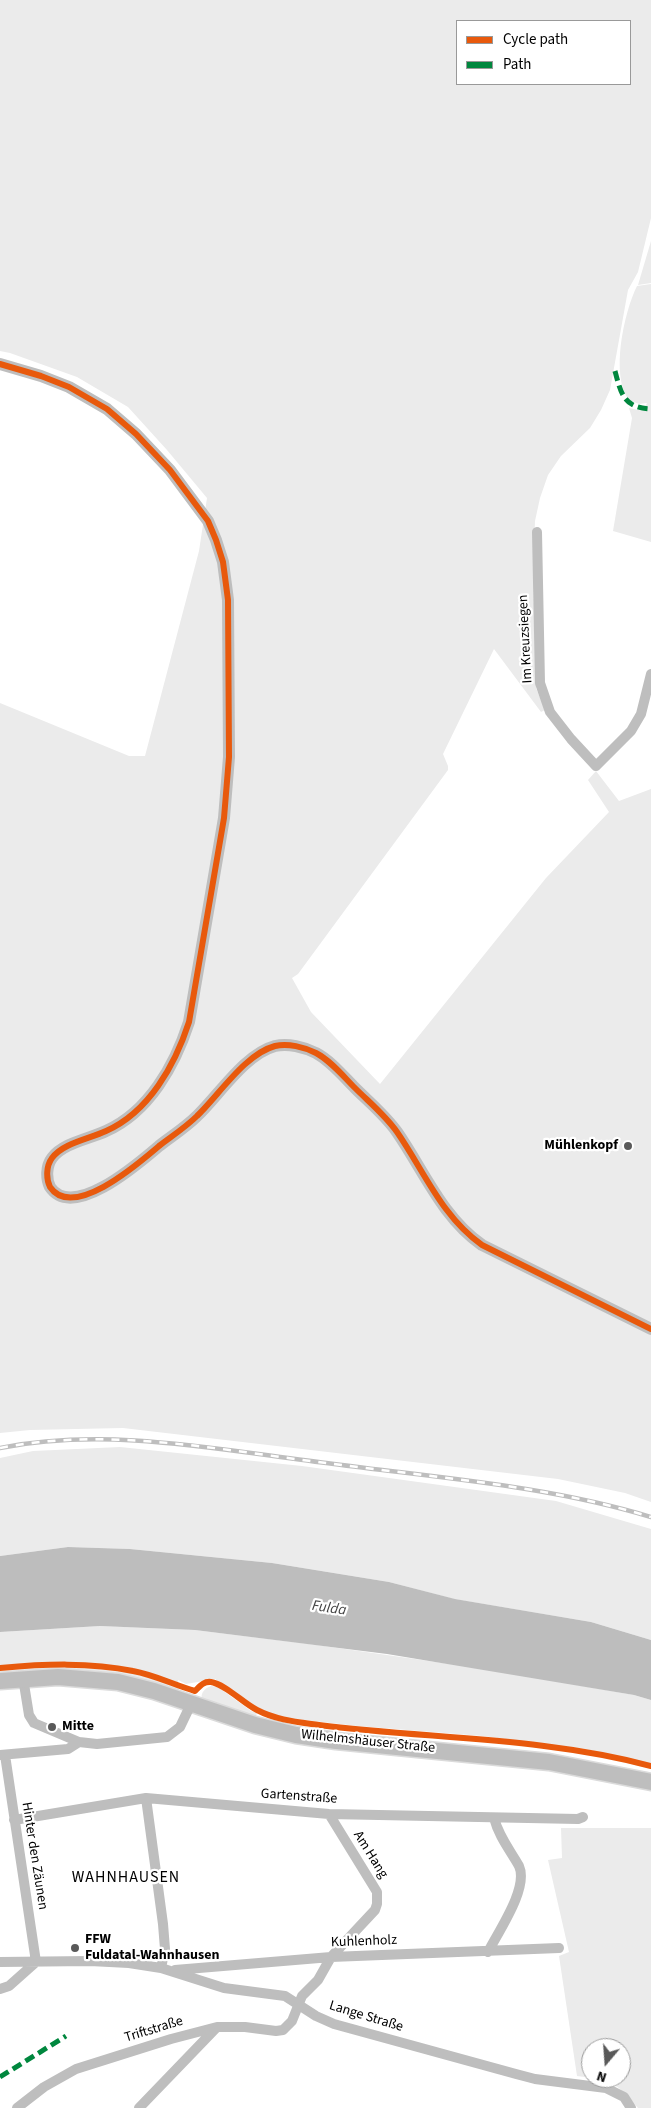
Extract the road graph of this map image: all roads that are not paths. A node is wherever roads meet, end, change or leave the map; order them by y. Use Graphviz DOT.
graph roads {
  1 [pos="0,364"];
  2 [pos="537,532"];
  3 [pos="651,674"];
  4 [pos="651,1329"];
  5 [pos="24,1678"];
  6 [pos="0,1681"];
  7 [pos="191,1704"];
  8 [pos="79,1742"];
  9 [pos="2,1755"];
  10 [pos="651,1782"];
  11 [pos="146,1798"];
  12 [pos="328,1814"];
  13 [pos="583,1817"];
  14 [pos="494,1818"];
  15 [pos="14,1820"];
  16 [pos="558,1948"];
  17 [pos="488,1952"];
  18 [pos="331,1957"];
  19 [pos="0,1962"];
  20 [pos="36,1962"];
  21 [pos="166,1969"];
  22 [pos="0,1989"];
  23 [pos="298,2005"];
  24 [pos="217,2027"];
  25 [pos="16,2108"];
  26 [pos="139,2108"];
  27 [pos="631,2108"];
  1 -- 4 [label="street"];
  2 -- 3 [label="street, Im Kreuzsiegen"];
  5 -- 6 [label="main road, Wilhelmshäuser Straße"];
  5 -- 7 [label="main road, Wilhelmshäuser Straße"];
  5 -- 8 [label="street"];
  7 -- 8 [label="street"];
  7 -- 10 [label="main road, Wilhelmshäuser Straße"];
  8 -- 9 [label="street"];
  9 -- 15 [label="street, Hinter den Zäunen"];
  11 -- 12 [label="street, Gartenstraße"];
  11 -- 15 [label="street, Gartenstraße"];
  11 -- 21 [label="street"];
  12 -- 14 [label="street, Gartenstraße"];
  12 -- 18 [label="street, Am Hang"];
  13 -- 14 [label="street, Gartenstraße"];
  14 -- 17 [label="street"];
  15 -- 20 [label="street, Hinter den Zäunen"];
  16 -- 17 [label="street, Kuhlenholz"];
  17 -- 18 [label="street, Kuhlenholz"];
  18 -- 21 [label="street, Kuhlenholz"];
  18 -- 23 [label="street, Am Hang"];
  19 -- 20 [label="street, Lange Straße"];
  20 -- 21 [label="street, Lange Straße"];
  20 -- 22 [label="street"];
  21 -- 23 [label="street, Lange Straße"];
  23 -- 24 [label="street, Triftstraße"];
  23 -- 27 [label="street, Lange Straße"];
  24 -- 25 [label="street, Triftstraße"];
  24 -- 26 [label="street"];
}
